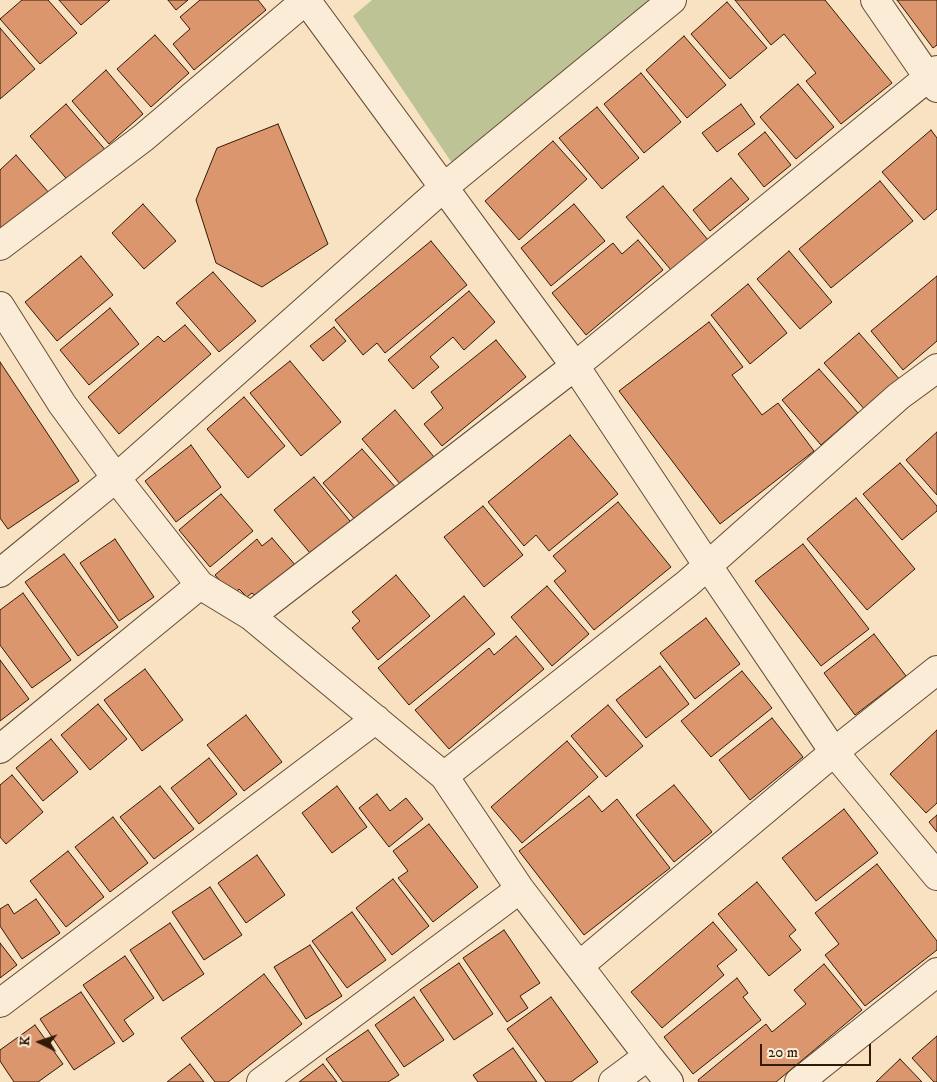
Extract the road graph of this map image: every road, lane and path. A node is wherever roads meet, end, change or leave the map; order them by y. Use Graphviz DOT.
graph roads {
  1 [pos="672,0"];
  2 [pos="874,0"];
  3 [pos="934,78"];
  4 [pos="443,188"];
  5 [pos="0,246"];
  6 [pos="0,306"];
  7 [pos="575,366"];
  8 [pos="937,368"];
  9 [pos="116,478"];
  10 [pos="708,566"];
  11 [pos="0,573"];
  12 [pos="200,585"];
  13 [pos="251,616"];
  14 [pos="937,670"];
  15 [pos="376,719"];
  16 [pos="0,749"];
  17 [pos="834,752"];
  18 [pos="444,776"];
  19 [pos="937,876"];
  20 [pos="520,889"];
  21 [pos="580,965"];
  22 [pos="937,972"];
  23 [pos="0,1003"];
  24 [pos="648,1056"];
  25 [pos="261,1082"];
  26 [pos="613,1082"];
  27 [pos="669,1082"];
  28 [pos="799,1082"];
  1 -- 4 [label="street"];
  2 -- 3 [label="street"];
  3 -- 7 [label="street"];
  4 -- 5 [label="street"];
  4 -- 7 [label="street"];
  4 -- 9 [label="street"];
  6 -- 9 [label="street"];
  7 -- 10 [label="street"];
  7 -- 13 [label="street"];
  8 -- 10 [label="street"];
  9 -- 11 [label="street"];
  9 -- 12 [label="street"];
  10 -- 17 [label="street"];
  10 -- 18 [label="street"];
  12 -- 13 [label="street"];
  12 -- 16 [label="street"];
  13 -- 15 [label="street"];
  14 -- 17 [label="street"];
  15 -- 18 [label="street"];
  15 -- 23 [label="street"];
  17 -- 19 [label="street"];
  17 -- 21 [label="street"];
  18 -- 20 [label="street"];
  20 -- 21 [label="street"];
  20 -- 25 [label="street"];
  21 -- 24 [label="street"];
  22 -- 28 [label="street"];
  24 -- 26 [label="street"];
  24 -- 27 [label="street"];
}
